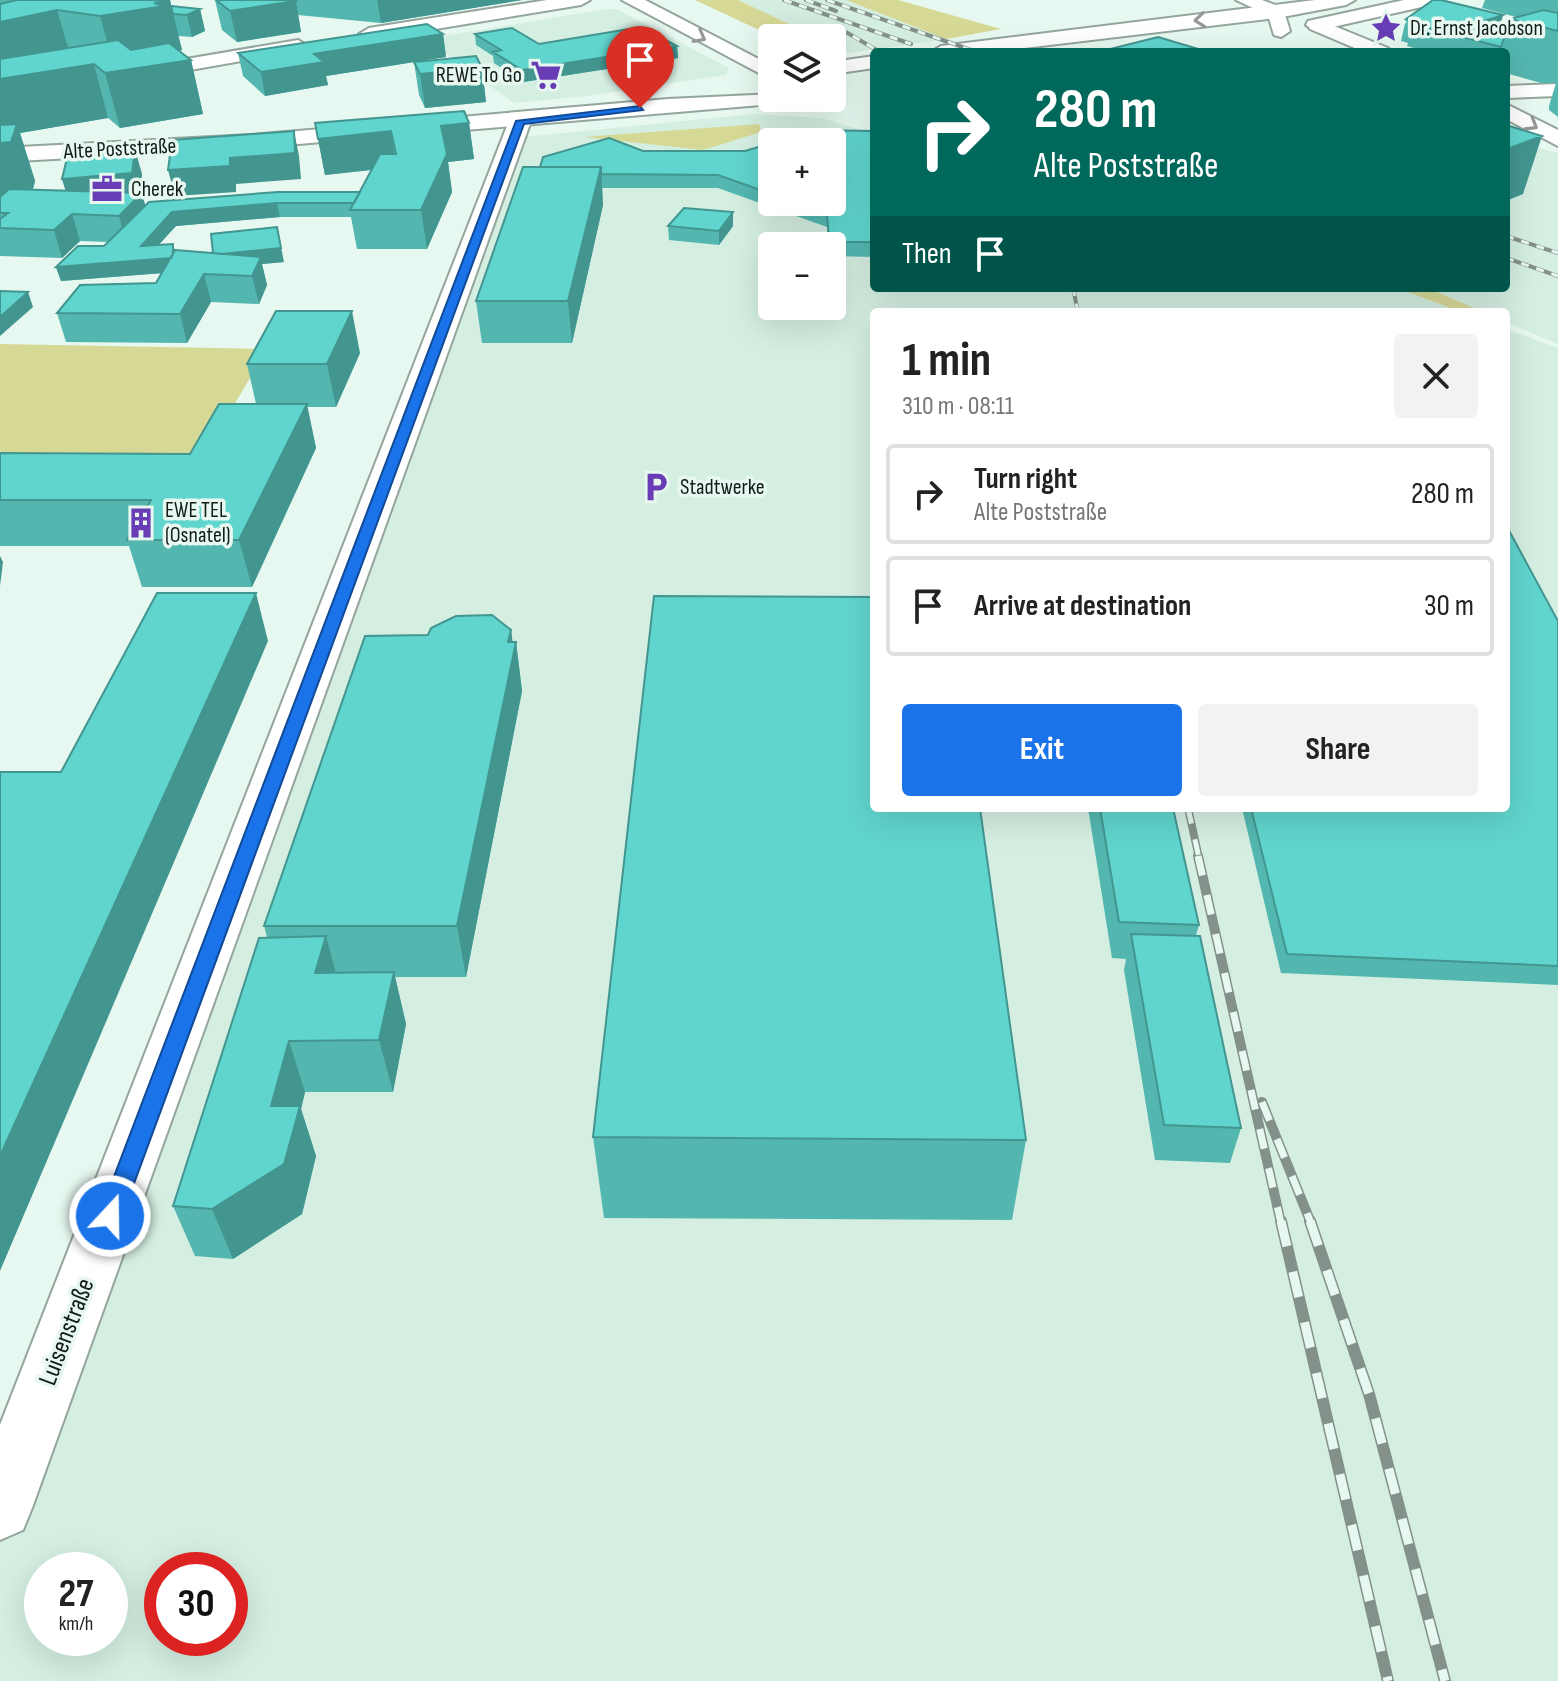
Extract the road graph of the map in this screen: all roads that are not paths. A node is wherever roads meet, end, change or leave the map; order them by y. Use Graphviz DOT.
graph roads {
  1 [pos="581,0"];
  2 [pos="631,0"];
  3 [pos="669,0"];
  4 [pos="1245,0"];
  5 [pos="1346,0"];
  6 [pos="1429,0"];
  7 [pos="1279,21"];
  8 [pos="721,25"];
  9 [pos="1317,25"];
  10 [pos="1251,35"];
  11 [pos="347,38"];
  12 [pos="316,43"];
  13 [pos="970,48"];
  14 [pos="1372,48"];
  15 [pos="870,63"];
  16 [pos="846,66"];
  17 [pos="758,67"];
  18 [pos="119,76"];
  19 [pos="758,83"];
  20 [pos="1558,90"];
  21 [pos="1510,92"];
  22 [pos="758,100"];
  23 [pos="671,105"];
  24 [pos="1510,112"];
  25 [pos="520,121"];
  26 [pos="1558,139"];
  27 [pos="0,155"];
  28 [pos="0,1508"];
  1 -- 11 [label="main road"];
  2 -- 17 [label="main road, one-way"];
  3 -- 8 [label="main road"];
  4 -- 7 [label="main road"];
  5 -- 7 [label="main road"];
  6 -- 9 [label="main road"];
  7 -- 9 [label="main road"];
  7 -- 10 [label="main road"];
  7 -- 13 [label="main road, one-way"];
  9 -- 14 [label="main road"];
  12 -- 18 [label="main road"];
  15 -- 16 [label="main road"];
  19 -- 23 [label="main road, Alte Poststraße"];
  20 -- 21 [label="main road"];
  22 -- 23 [label="main road, Alte Poststraße"];
  23 -- 25 [label="main road, Alte Poststraße"];
  24 -- 26 [label="main road, one-way"];
  25 -- 27 [label="main road, Alte Poststraße"];
  25 -- 28 [label="main road, Luisenstraße"];
}
